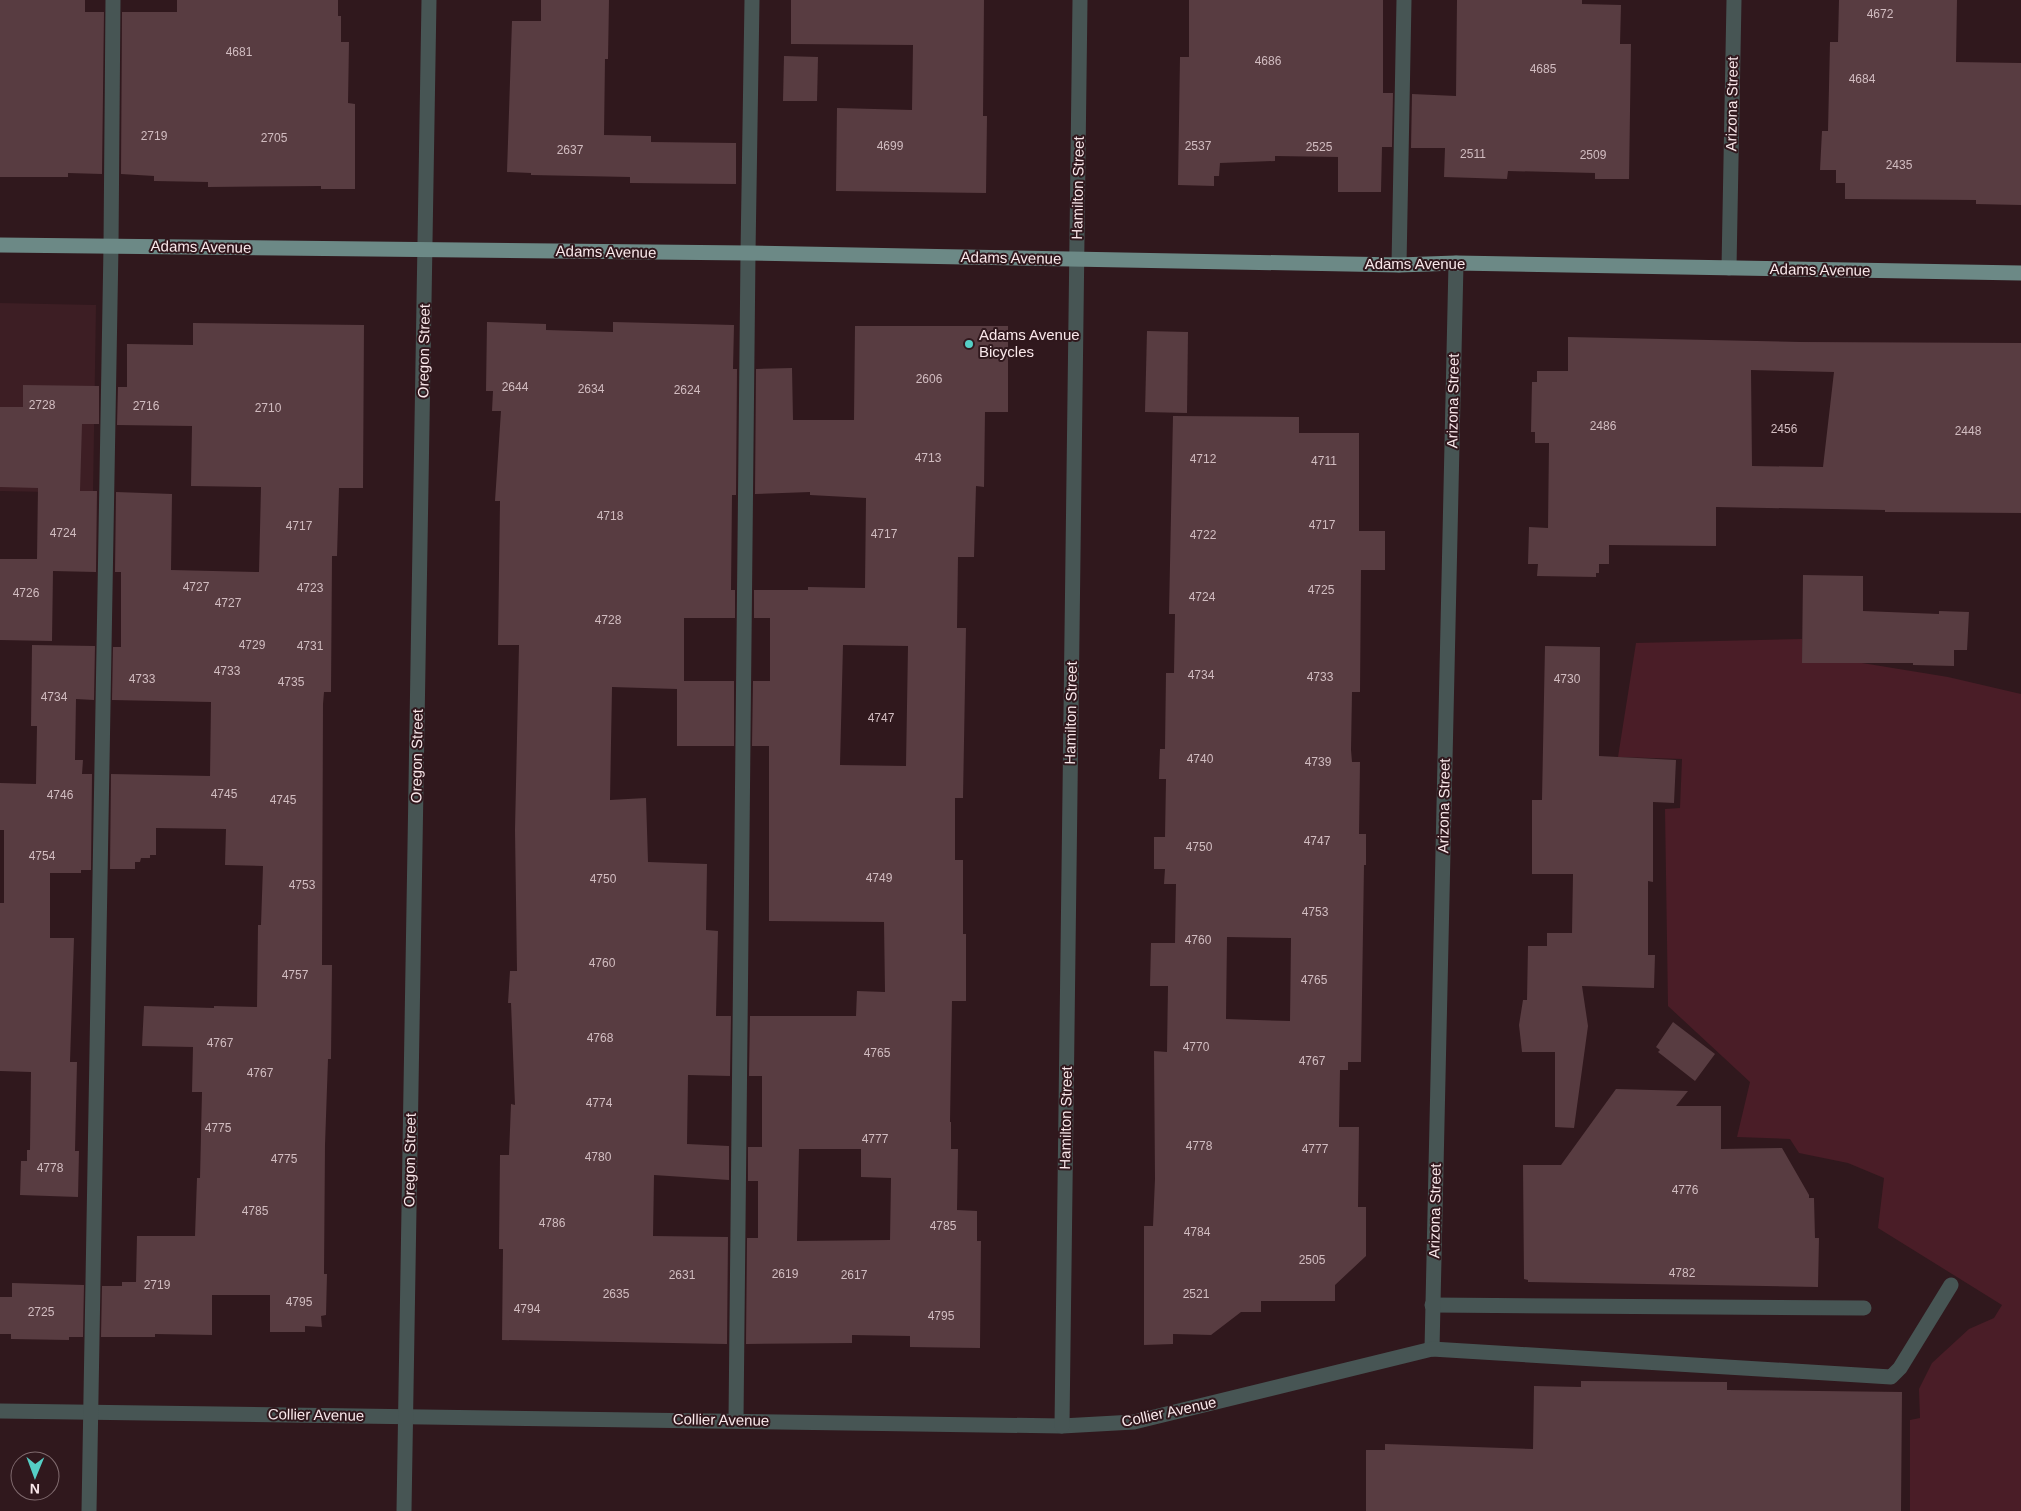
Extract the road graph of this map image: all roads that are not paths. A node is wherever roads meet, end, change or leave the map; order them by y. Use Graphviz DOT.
graph roads {
  1 [pos="113,0"];
  2 [pos="429,0"];
  3 [pos="752,0"];
  4 [pos="1080,0"];
  5 [pos="1404,0"];
  6 [pos="1734,0"];
  7 [pos="0,245"];
  8 [pos="111,246"];
  9 [pos="426,250"];
  10 [pos="748,253"];
  11 [pos="1078,259"];
  12 [pos="1456,263"];
  13 [pos="1399,265"];
  14 [pos="1730,268"];
  15 [pos="2021,273"];
  16 [pos="1951,1285"];
  17 [pos="1432,1305"];
  18 [pos="1864,1308"];
  19 [pos="1432,1349"];
  20 [pos="0,1411"];
  21 [pos="90,1412"];
  22 [pos="406,1417"];
  23 [pos="736,1420"];
  24 [pos="1062,1426"];
  25 [pos="89,1511"];
  26 [pos="404,1511"];
  1 -- 8 [label="street"];
  2 -- 9 [label="street, Oregon Street"];
  3 -- 10 [label="street"];
  4 -- 11 [label="street, Hamilton Street"];
  5 -- 13 [label="street"];
  6 -- 14 [label="street, Arizona Street"];
  7 -- 8 [label="main road, Adams Avenue"];
  8 -- 9 [label="main road, Adams Avenue"];
  8 -- 21 [label="street"];
  9 -- 10 [label="main road, Adams Avenue"];
  9 -- 22 [label="street, Oregon Street"];
  10 -- 11 [label="main road, Adams Avenue"];
  10 -- 23 [label="street"];
  11 -- 13 [label="main road, Adams Avenue"];
  11 -- 24 [label="street, Hamilton Street"];
  12 -- 13 [label="main road, Adams Avenue"];
  12 -- 14 [label="main road, Adams Avenue"];
  12 -- 17 [label="street, Arizona Street"];
  14 -- 15 [label="main road, Adams Avenue"];
  16 -- 19 [label="street, Collier Avenue"];
  17 -- 18 [label="street"];
  17 -- 19 [label="street, Arizona Street"];
  19 -- 24 [label="street, Collier Avenue"];
  20 -- 21 [label="street, Collier Avenue"];
  21 -- 22 [label="street, Collier Avenue"];
  21 -- 25 [label="street"];
  22 -- 23 [label="street, Collier Avenue"];
  22 -- 26 [label="street, Oregon Street"];
  23 -- 24 [label="street, Collier Avenue"];
}
